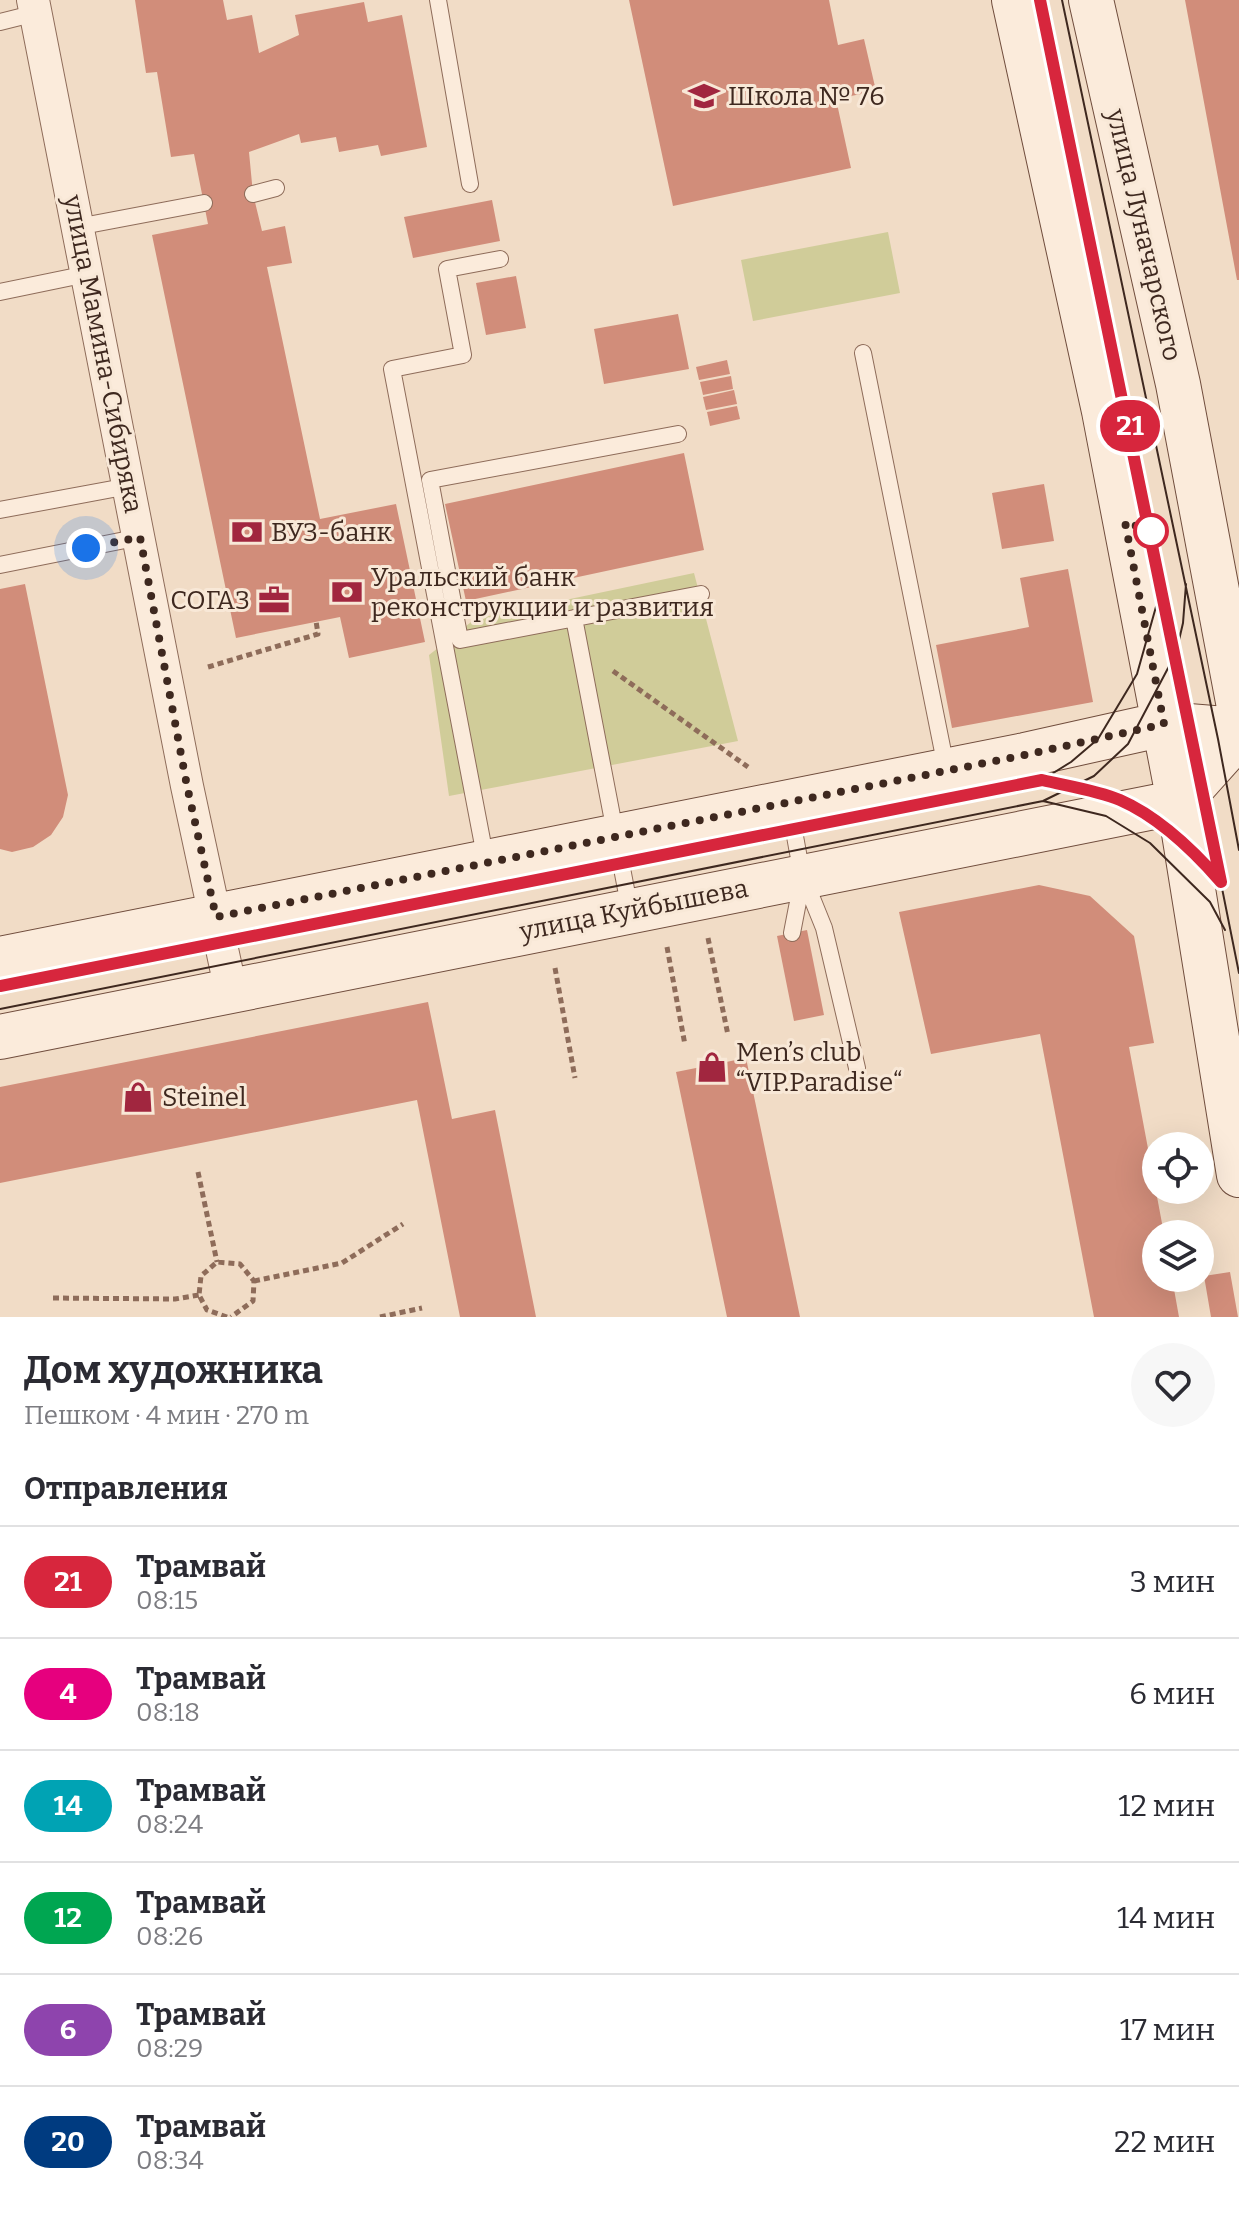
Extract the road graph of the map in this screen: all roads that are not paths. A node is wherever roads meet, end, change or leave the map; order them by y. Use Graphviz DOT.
graph roads {
  1 [pos="438,0"];
  2 [pos="1014,0"];
  3 [pos="1091,0"];
  4 [pos="34,7"];
  5 [pos="0,22"];
  6 [pos="470,184"];
  7 [pos="276,188"];
  8 [pos="253,194"];
  9 [pos="204,203"];
  10 [pos="77,227"];
  11 [pos="500,259"];
  12 [pos="87,274"];
  13 [pos="0,292"];
  14 [pos="863,353"];
  15 [pos="678,434"];
  16 [pos="129,486"];
  17 [pos="0,510"];
  18 [pos="140,537"];
  19 [pos="0,565"];
  20 [pos="701,594"];
  21 [pos="574,618"];
  22 [pos="1239,707"];
  23 [pos="1164,724"];
  24 [pos="1239,732"];
  25 [pos="947,771"];
  26 [pos="773,788"];
  27 [pos="1179,802"];
  28 [pos="616,836"];
  29 [pos="486,862"];
  30 [pos="803,876"];
  31 [pos="630,910"];
  32 [pos="216,917"];
  33 [pos="792,933"];
  34 [pos="0,959"];
  35 [pos="231,991"];
  36 [pos="0,1037"];
  37 [pos="857,1068"];
  38 [pos="1239,1175"];
  1 -- 6 [label="lane"];
  2 -- 23 [label="main road"];
  3 -- 22 [label="main road, улица Луначарского"];
  4 -- 5 [label="lane"];
  4 -- 10 [label="street, улица Мамина-Сибиряка"];
  7 -- 8 [label="lane"];
  9 -- 10 [label="lane"];
  10 -- 12 [label="street, улица Мамина-Сибиряка"];
  11 -- 29 [label="lane"];
  12 -- 13 [label="lane"];
  12 -- 16 [label="street, улица Мамина-Сибиряка"];
  14 -- 25 [label="lane"];
  15 -- 21 [label="lane"];
  16 -- 17 [label="lane"];
  16 -- 18 [label="street, улица Мамина-Сибиряка"];
  18 -- 19 [label="lane"];
  18 -- 32 [label="street, улица Мамина-Сибиряка"];
  20 -- 21 [label="lane"];
  21 -- 28 [label="lane"];
  23 -- 24 [label="main road"];
  23 -- 25 [label="main road"];
  23 -- 27 [label="main road"];
  24 -- 27 [label="main road"];
  25 -- 26 [label="main road"];
  26 -- 28 [label="main road"];
  26 -- 30 [label="lane"];
  27 -- 30 [label="main road, улица Куйбышева"];
  27 -- 38 [label="main road"];
  28 -- 29 [label="main road"];
  28 -- 31 [label="lane"];
  29 -- 32 [label="main road"];
  30 -- 31 [label="main road, улица Куйбышева"];
  30 -- 33 [label="lane"];
  30 -- 37 [label="lane"];
  31 -- 35 [label="main road, улица Куйбышева"];
  32 -- 34 [label="main road"];
  32 -- 35 [label="street, улица Мамина-Сибиряка"];
  35 -- 36 [label="main road, улица Куйбышева"];
}
